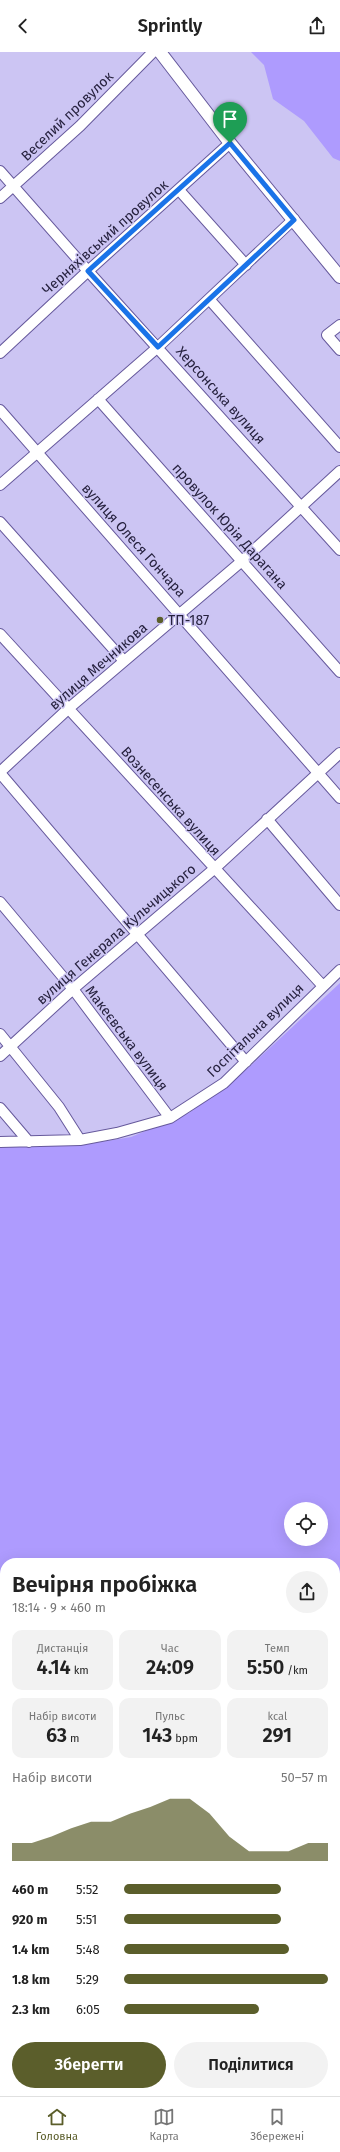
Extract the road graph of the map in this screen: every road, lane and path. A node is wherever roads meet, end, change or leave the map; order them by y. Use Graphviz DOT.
graph roads {
  1 [pos="153,52"];
  2 [pos="160,52"];
  3 [pos="230,143"];
  4 [pos="0,171"];
  5 [pos="13,186"];
  6 [pos="179,190"];
  7 [pos="0,198"];
  8 [pos="294,220"];
  9 [pos="246,265"];
  10 [pos="88,271"];
  11 [pos="340,277"];
  12 [pos="209,299"];
  13 [pos="340,325"];
  14 [pos="158,347"];
  15 [pos="340,350"];
  16 [pos="0,353"];
  17 [pos="98,399"];
  18 [pos="0,410"];
  19 [pos="340,447"];
  20 [pos="37,452"];
  21 [pos="340,471"];
  22 [pos="0,485"];
  23 [pos="302,506"];
  24 [pos="0,522"];
  25 [pos="340,550"];
  26 [pos="242,561"];
  27 [pos="181,614"];
  28 [pos="0,634"];
  29 [pos="124,661"];
  30 [pos="340,672"];
  31 [pos="68,709"];
  32 [pos="340,753"];
  33 [pos="0,772"];
  34 [pos="318,772"];
  35 [pos="340,798"];
  36 [pos="267,819"];
  37 [pos="214,869"];
  38 [pos="0,902"];
  39 [pos="340,904"];
  40 [pos="137,933"];
  41 [pos="340,970"];
  42 [pos="322,985"];
  43 [pos="73,989"];
  44 [pos="0,1034"];
  45 [pos="11,1046"];
  46 [pos="0,1056"];
  47 [pos="246,1062"];
  48 [pos="0,1108"];
  49 [pos="170,1118"];
  50 [pos="80,1140"];
  51 [pos="0,1142"];
  52 [pos="29,1142"];
  1 -- 5 [label="street, Веселий провулок"];
  2 -- 3 [label="street"];
  3 -- 6 [label="street, Черняхівський провулок"];
  3 -- 8 [label="street"];
  4 -- 5 [label="street, Херсонська вулиця"];
  5 -- 7 [label="street, Веселий провулок"];
  5 -- 10 [label="street, Херсонська вулиця"];
  6 -- 9 [label="street"];
  6 -- 10 [label="street, Черняхівський провулок"];
  8 -- 9 [label="street"];
  8 -- 11 [label="street"];
  9 -- 12 [label="street"];
  10 -- 14 [label="street, Херсонська вулиця"];
  10 -- 16 [label="street, Черняхівський провулок"];
  12 -- 14 [label="street"];
  12 -- 19 [label="street"];
  13 -- 15 [label="street"];
  14 -- 17 [label="street"];
  14 -- 23 [label="street, Херсонська вулиця"];
  17 -- 20 [label="street"];
  17 -- 26 [label="street, провулок Юрія Дарагана"];
  18 -- 20 [label="street, вулиця Олеся Гончара"];
  20 -- 22 [label="street"];
  20 -- 27 [label="street, вулиця Олеся Гончара"];
  21 -- 23 [label="street, вулиця Мечникова"];
  23 -- 25 [label="street, Херсонська вулиця"];
  23 -- 26 [label="street, вулиця Мечникова"];
  24 -- 29 [label="street"];
  26 -- 27 [label="street, вулиця Мечникова"];
  26 -- 30 [label="street, провулок Юрія Дарагана"];
  27 -- 29 [label="street, вулиця Мечникова"];
  27 -- 34 [label="street, вулиця Олеся Гончара"];
  28 -- 31 [label="street, Вознесенська вулиця"];
  29 -- 31 [label="street, вулиця Мечникова"];
  31 -- 33 [label="street, вулиця Мечникова"];
  31 -- 37 [label="street, Вознесенська вулиця"];
  32 -- 34 [label="street, вулиця Генерала Кульчицького"];
  33 -- 40 [label="street"];
  34 -- 35 [label="street, вулиця Олеся Гончара"];
  34 -- 36 [label="street, вулиця Генерала Кульчицького"];
  36 -- 37 [label="street, вулиця Генерала Кульчицького"];
  36 -- 39 [label="street"];
  37 -- 40 [label="street, вулиця Генерала Кульчицького"];
  37 -- 42 [label="street, Вознесенська вулиця"];
  38 -- 43 [label="street, Макеєвська вулиця"];
  40 -- 43 [label="street, вулиця Генерала Кульчицького"];
  40 -- 47 [label="street"];
  41 -- 42 [label="street, Госпітальна вулиця"];
  42 -- 47 [label="street, Госпітальна вулиця"];
  43 -- 45 [label="street, вулиця Генерала Кульчицького"];
  43 -- 49 [label="street, Макеєвська вулиця"];
  44 -- 45 [label="street"];
  45 -- 46 [label="street, вулиця Генерала Кульчицького"];
  45 -- 50 [label="street"];
  47 -- 49 [label="street, Госпітальна вулиця"];
  48 -- 52 [label="street"];
  49 -- 50 [label="street, Госпітальна вулиця"];
  50 -- 52 [label="street, Госпітальна вулиця"];
  51 -- 52 [label="street, Госпітальна вулиця"];
}
